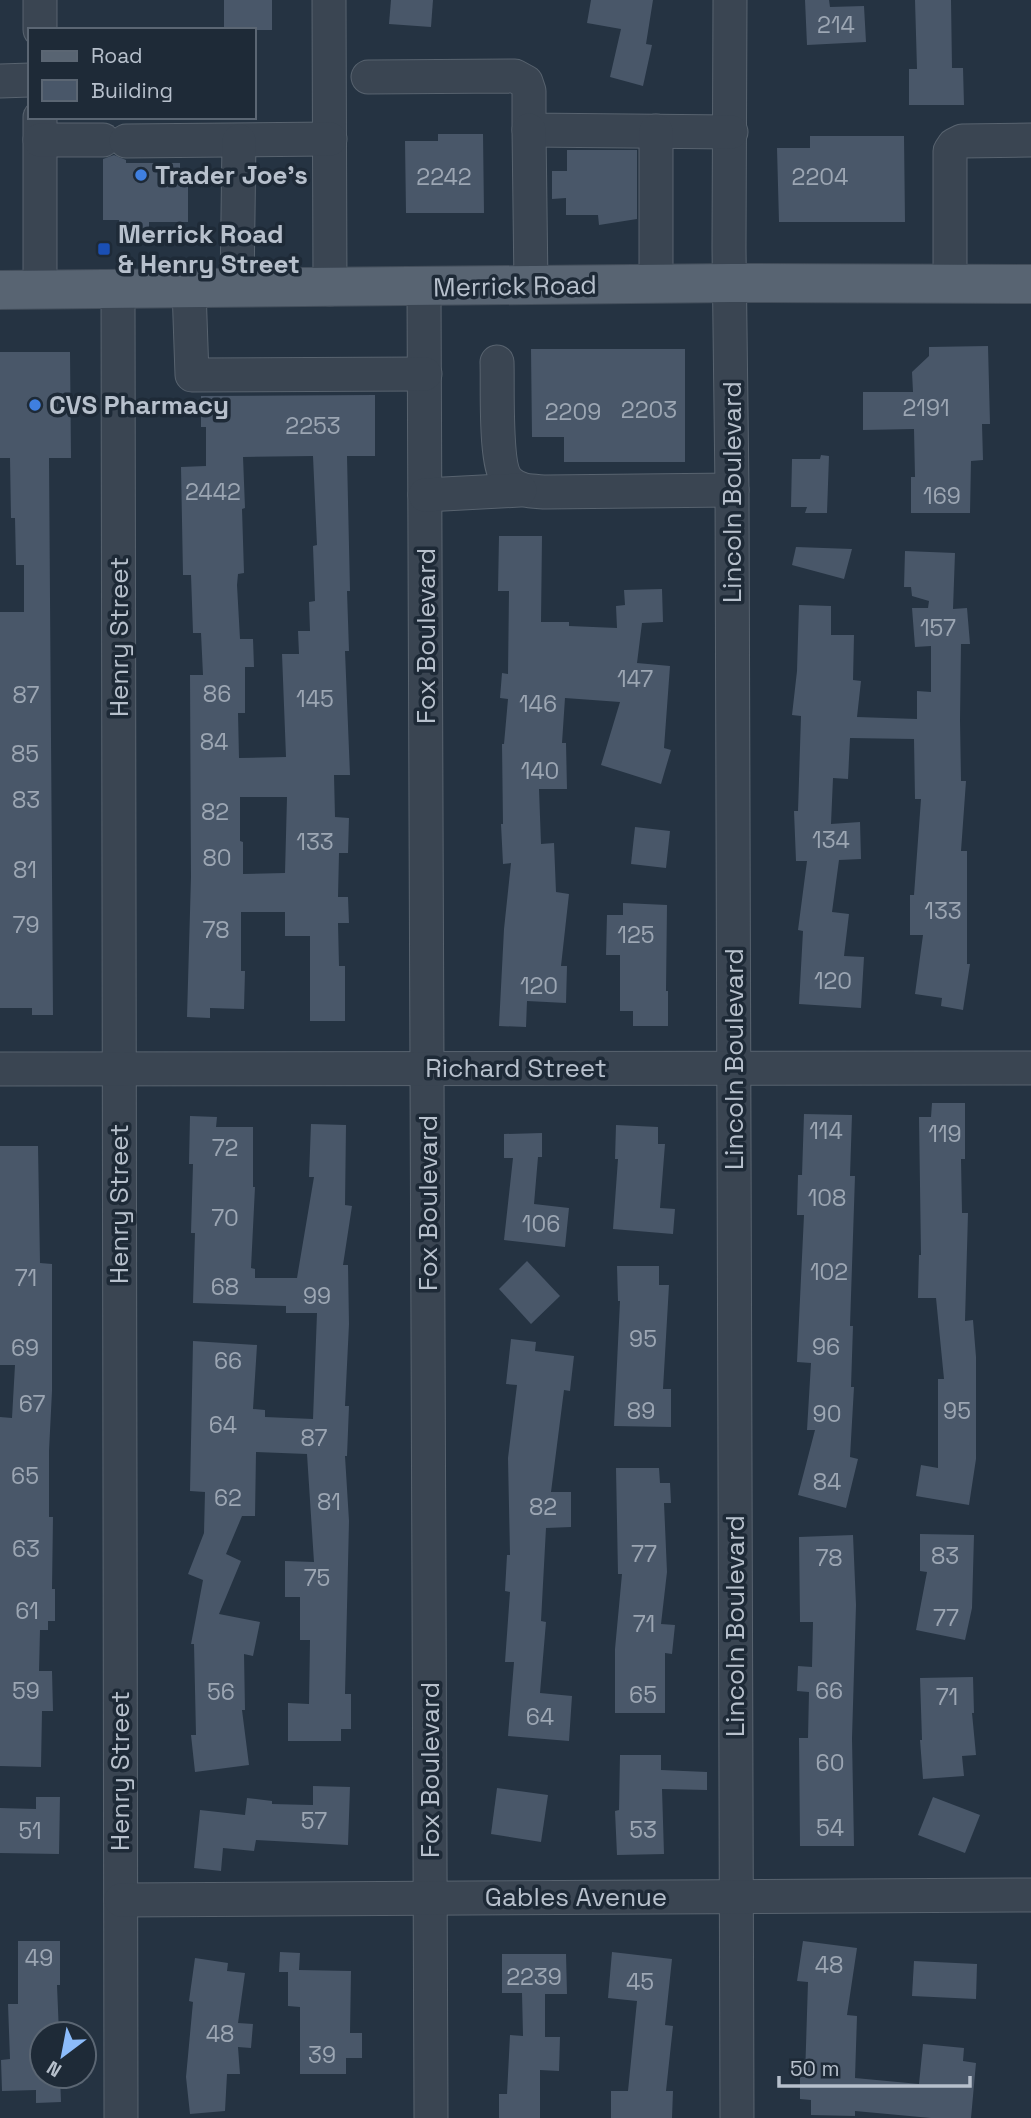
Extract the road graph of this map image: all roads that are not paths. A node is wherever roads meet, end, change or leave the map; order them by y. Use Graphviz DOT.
graph roads {
  1 [pos="40,0"];
  2 [pos="330,0"];
  3 [pos="730,0"];
  4 [pos="40,28"];
  5 [pos="368,77"];
  6 [pos="28,80"];
  7 [pos="0,81"];
  8 [pos="164,119"];
  9 [pos="529,130"];
  10 [pos="656,131"];
  11 [pos="731,132"];
  12 [pos="79,133"];
  13 [pos="330,139"];
  14 [pos="1031,139"];
  15 [pos="191,141"];
  16 [pos="239,141"];
  17 [pos="731,283"];
  18 [pos="950,283"];
  19 [pos="656,284"];
  20 [pos="1031,284"];
  21 [pos="531,286"];
  22 [pos="424,287"];
  23 [pos="118,289"];
  24 [pos="188,289"];
  25 [pos="237,289"];
  26 [pos="330,289"];
  27 [pos="0,290"];
  28 [pos="40,290"];
  29 [pos="497,362"];
  30 [pos="425,374"];
  31 [pos="520,490"];
  32 [pos="732,490"];
  33 [pos="425,495"];
  34 [pos="428,1068"];
  35 [pos="734,1068"];
  36 [pos="1031,1068"];
  37 [pos="0,1069"];
  38 [pos="119,1069"];
  39 [pos="1031,1895"];
  40 [pos="736,1896"];
  41 [pos="430,1898"];
  42 [pos="121,1900"];
  43 [pos="121,2118"];
  44 [pos="431,2118"];
  45 [pos="737,2118"];
  1 -- 4 [label="street"];
  2 -- 13 [label="street"];
  3 -- 11 [label="street, Lincoln Boulevard"];
  5 -- 9 [label="street"];
  6 -- 7 [label="street"];
  8 -- 15 [label="street"];
  9 -- 10 [label="street"];
  9 -- 21 [label="street"];
  10 -- 11 [label="street"];
  10 -- 19 [label="street"];
  11 -- 17 [label="street, Lincoln Boulevard"];
  12 -- 15 [label="street"];
  12 -- 28 [label="street"];
  13 -- 16 [label="street"];
  13 -- 26 [label="street"];
  14 -- 18 [label="street"];
  15 -- 16 [label="street"];
  16 -- 25 [label="street"];
  17 -- 18 [label="main road, Merrick Road"];
  17 -- 19 [label="main road, Merrick Road"];
  17 -- 32 [label="street, Lincoln Boulevard"];
  18 -- 20 [label="main road, Merrick Road"];
  19 -- 21 [label="main road, Merrick Road"];
  21 -- 22 [label="main road, Merrick Road"];
  22 -- 26 [label="main road, Merrick Road"];
  22 -- 30 [label="street, Fox Boulevard"];
  23 -- 24 [label="main road, Merrick Road"];
  23 -- 28 [label="main road, Merrick Road"];
  23 -- 38 [label="street, Henry Street"];
  24 -- 25 [label="main road, Merrick Road"];
  24 -- 30 [label="street"];
  25 -- 26 [label="main road, Merrick Road"];
  27 -- 28 [label="main road, Merrick Road"];
  29 -- 31 [label="street"];
  30 -- 33 [label="street, Fox Boulevard"];
  31 -- 32 [label="street"];
  31 -- 33 [label="street"];
  32 -- 35 [label="street, Lincoln Boulevard"];
  33 -- 34 [label="street, Fox Boulevard"];
  34 -- 35 [label="street, Richard Street"];
  34 -- 38 [label="street, Richard Street"];
  34 -- 41 [label="street, Fox Boulevard"];
  35 -- 36 [label="street, Richard Street"];
  35 -- 40 [label="street, Lincoln Boulevard"];
  37 -- 38 [label="street, Richard Street"];
  38 -- 42 [label="street, Henry Street"];
  39 -- 40 [label="street, Gables Avenue"];
  40 -- 41 [label="street, Gables Avenue"];
  40 -- 45 [label="street, Lincoln Boulevard"];
  41 -- 42 [label="street, Gables Avenue"];
  41 -- 44 [label="street, Fox Boulevard"];
  42 -- 43 [label="street, Henry Street"];
}
